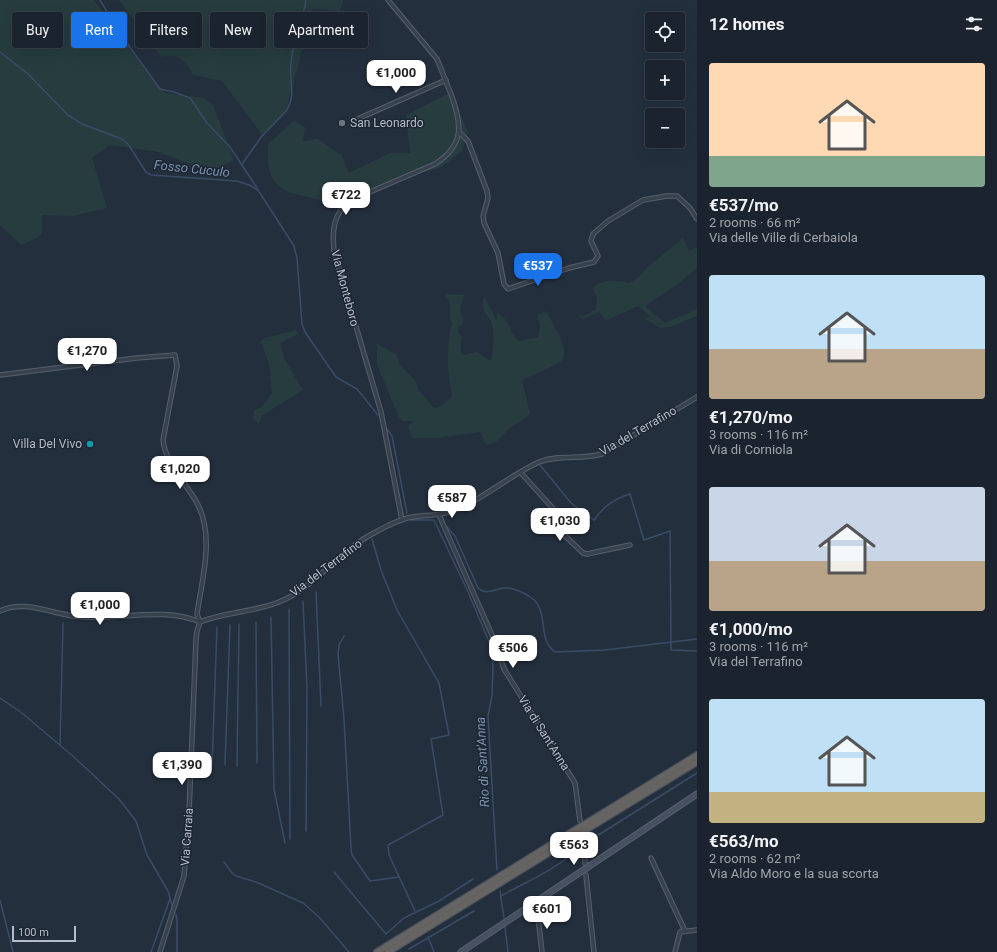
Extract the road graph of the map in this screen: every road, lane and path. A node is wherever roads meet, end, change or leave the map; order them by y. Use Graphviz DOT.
graph roads {
  1 [pos="388,0"];
  2 [pos="446,80"];
  3 [pos="353,121"];
  4 [pos="459,132"];
  5 [pos="697,219"];
  6 [pos="0,375"];
  7 [pos="697,397"];
  8 [pos="522,473"];
  9 [pos="439,515"];
  10 [pos="402,520"];
  11 [pos="630,545"];
  12 [pos="0,611"];
  13 [pos="200,622"];
  14 [pos="697,755"];
  15 [pos="697,762"];
  16 [pos="697,794"];
  17 [pos="580,821"];
  18 [pos="596,821"];
  19 [pos="567,839"];
  20 [pos="583,840"];
  21 [pos="650,858"];
  22 [pos="585,863"];
  23 [pos="586,875"];
  24 [pos="537,909"];
  25 [pos="697,930"];
  26 [pos="685,931"];
  27 [pos="160,952"];
  28 [pos="377,952"];
  29 [pos="388,952"];
  30 [pos="461,952"];
  31 [pos="542,952"];
  32 [pos="594,952"];
  33 [pos="675,952"];
  1 -- 2 [label="street, Via Monteboro"];
  2 -- 3 [label="street"];
  2 -- 4 [label="street, Via Monteboro"];
  4 -- 5 [label="street"];
  4 -- 10 [label="street, Via Monteboro"];
  6 -- 13 [label="street, Via Carraia"];
  7 -- 8 [label="street, Via del Terrafino"];
  8 -- 9 [label="street, Via del Terrafino"];
  8 -- 11 [label="street"];
  9 -- 10 [label="street, Via del Terrafino"];
  9 -- 17 [label="street, Via di Sant'Anna"];
  10 -- 13 [label="street, Via del Terrafino"];
  12 -- 13 [label="street"];
  13 -- 27 [label="street, Via Carraia"];
  14 -- 18 [label="highway"];
  15 -- 18 [label="highway"];
  16 -- 30 [label="main road"];
  18 -- 19 [label="highway, bridge"];
  19 -- 28 [label="highway"];
  19 -- 29 [label="highway"];
  20 -- 22 [label="street"];
  21 -- 26 [label="street"];
  23 -- 32 [label="street"];
  24 -- 31 [label="street"];
  25 -- 26 [label="street"];
  26 -- 33 [label="street"];
}
